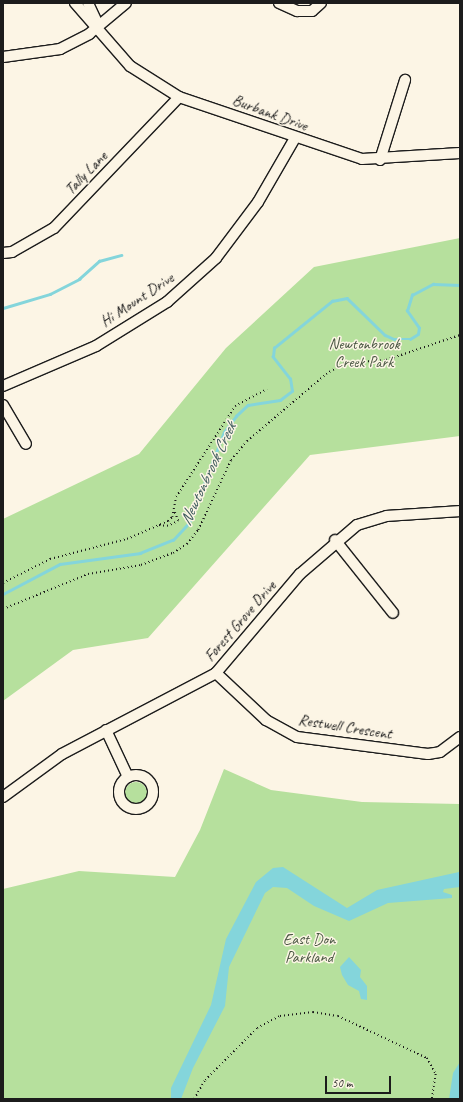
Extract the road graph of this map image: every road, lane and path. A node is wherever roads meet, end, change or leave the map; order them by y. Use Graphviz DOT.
graph roads {
  1 [pos="75,3"];
  2 [pos="88,3"];
  3 [pos="126,3"];
  4 [pos="279,3"];
  5 [pos="321,3"];
  6 [pos="98,26"];
  7 [pos="3,57"];
  8 [pos="406,80"];
  9 [pos="179,97"];
  10 [pos="295,138"];
  11 [pos="460,153"];
  12 [pos="380,160"];
  13 [pos="3,253"];
  14 [pos="460,335"];
  15 [pos="3,386"];
  16 [pos="267,389"];
  17 [pos="3,405"];
  18 [pos="26,444"];
  19 [pos="174,511"];
  20 [pos="460,511"];
  21 [pos="159,525"];
  22 [pos="335,540"];
  23 [pos="3,583"];
  24 [pos="3,609"];
  25 [pos="393,613"];
  26 [pos="216,673"];
  27 [pos="106,730"];
  28 [pos="460,737"];
  29 [pos="128,777"];
  30 [pos="3,797"];
  31 [pos="194,1099"];
  32 [pos="432,1099"];
  1 -- 6 [label="street, Burbank Drive"];
  2 -- 6 [label="street, Burbank Drive"];
  3 -- 6 [label="street"];
  4 -- 5 [label="street"];
  6 -- 7 [label="street"];
  6 -- 9 [label="street, Burbank Drive"];
  8 -- 12 [label="street"];
  9 -- 10 [label="street, Burbank Drive"];
  9 -- 13 [label="street, Tally Lane"];
  10 -- 12 [label="street, Burbank Drive"];
  10 -- 15 [label="street, Hi Mount Drive"];
  11 -- 12 [label="street, Burbank Drive"];
  14 -- 24 [label="path"];
  16 -- 19 [label="path"];
  17 -- 18 [label="street"];
  19 -- 21 [label="path"];
  19 -- 21 [label="path"];
  20 -- 22 [label="street, Forest Grove Drive"];
  21 -- 23 [label="path"];
  22 -- 25 [label="street"];
  22 -- 26 [label="street, Forest Grove Drive"];
  26 -- 27 [label="street, Forest Grove Drive"];
  26 -- 28 [label="street, Restwell Crescent"];
  27 -- 29 [label="street"];
  27 -- 30 [label="street, Forest Grove Drive"];
  31 -- 32 [label="path"];
}
